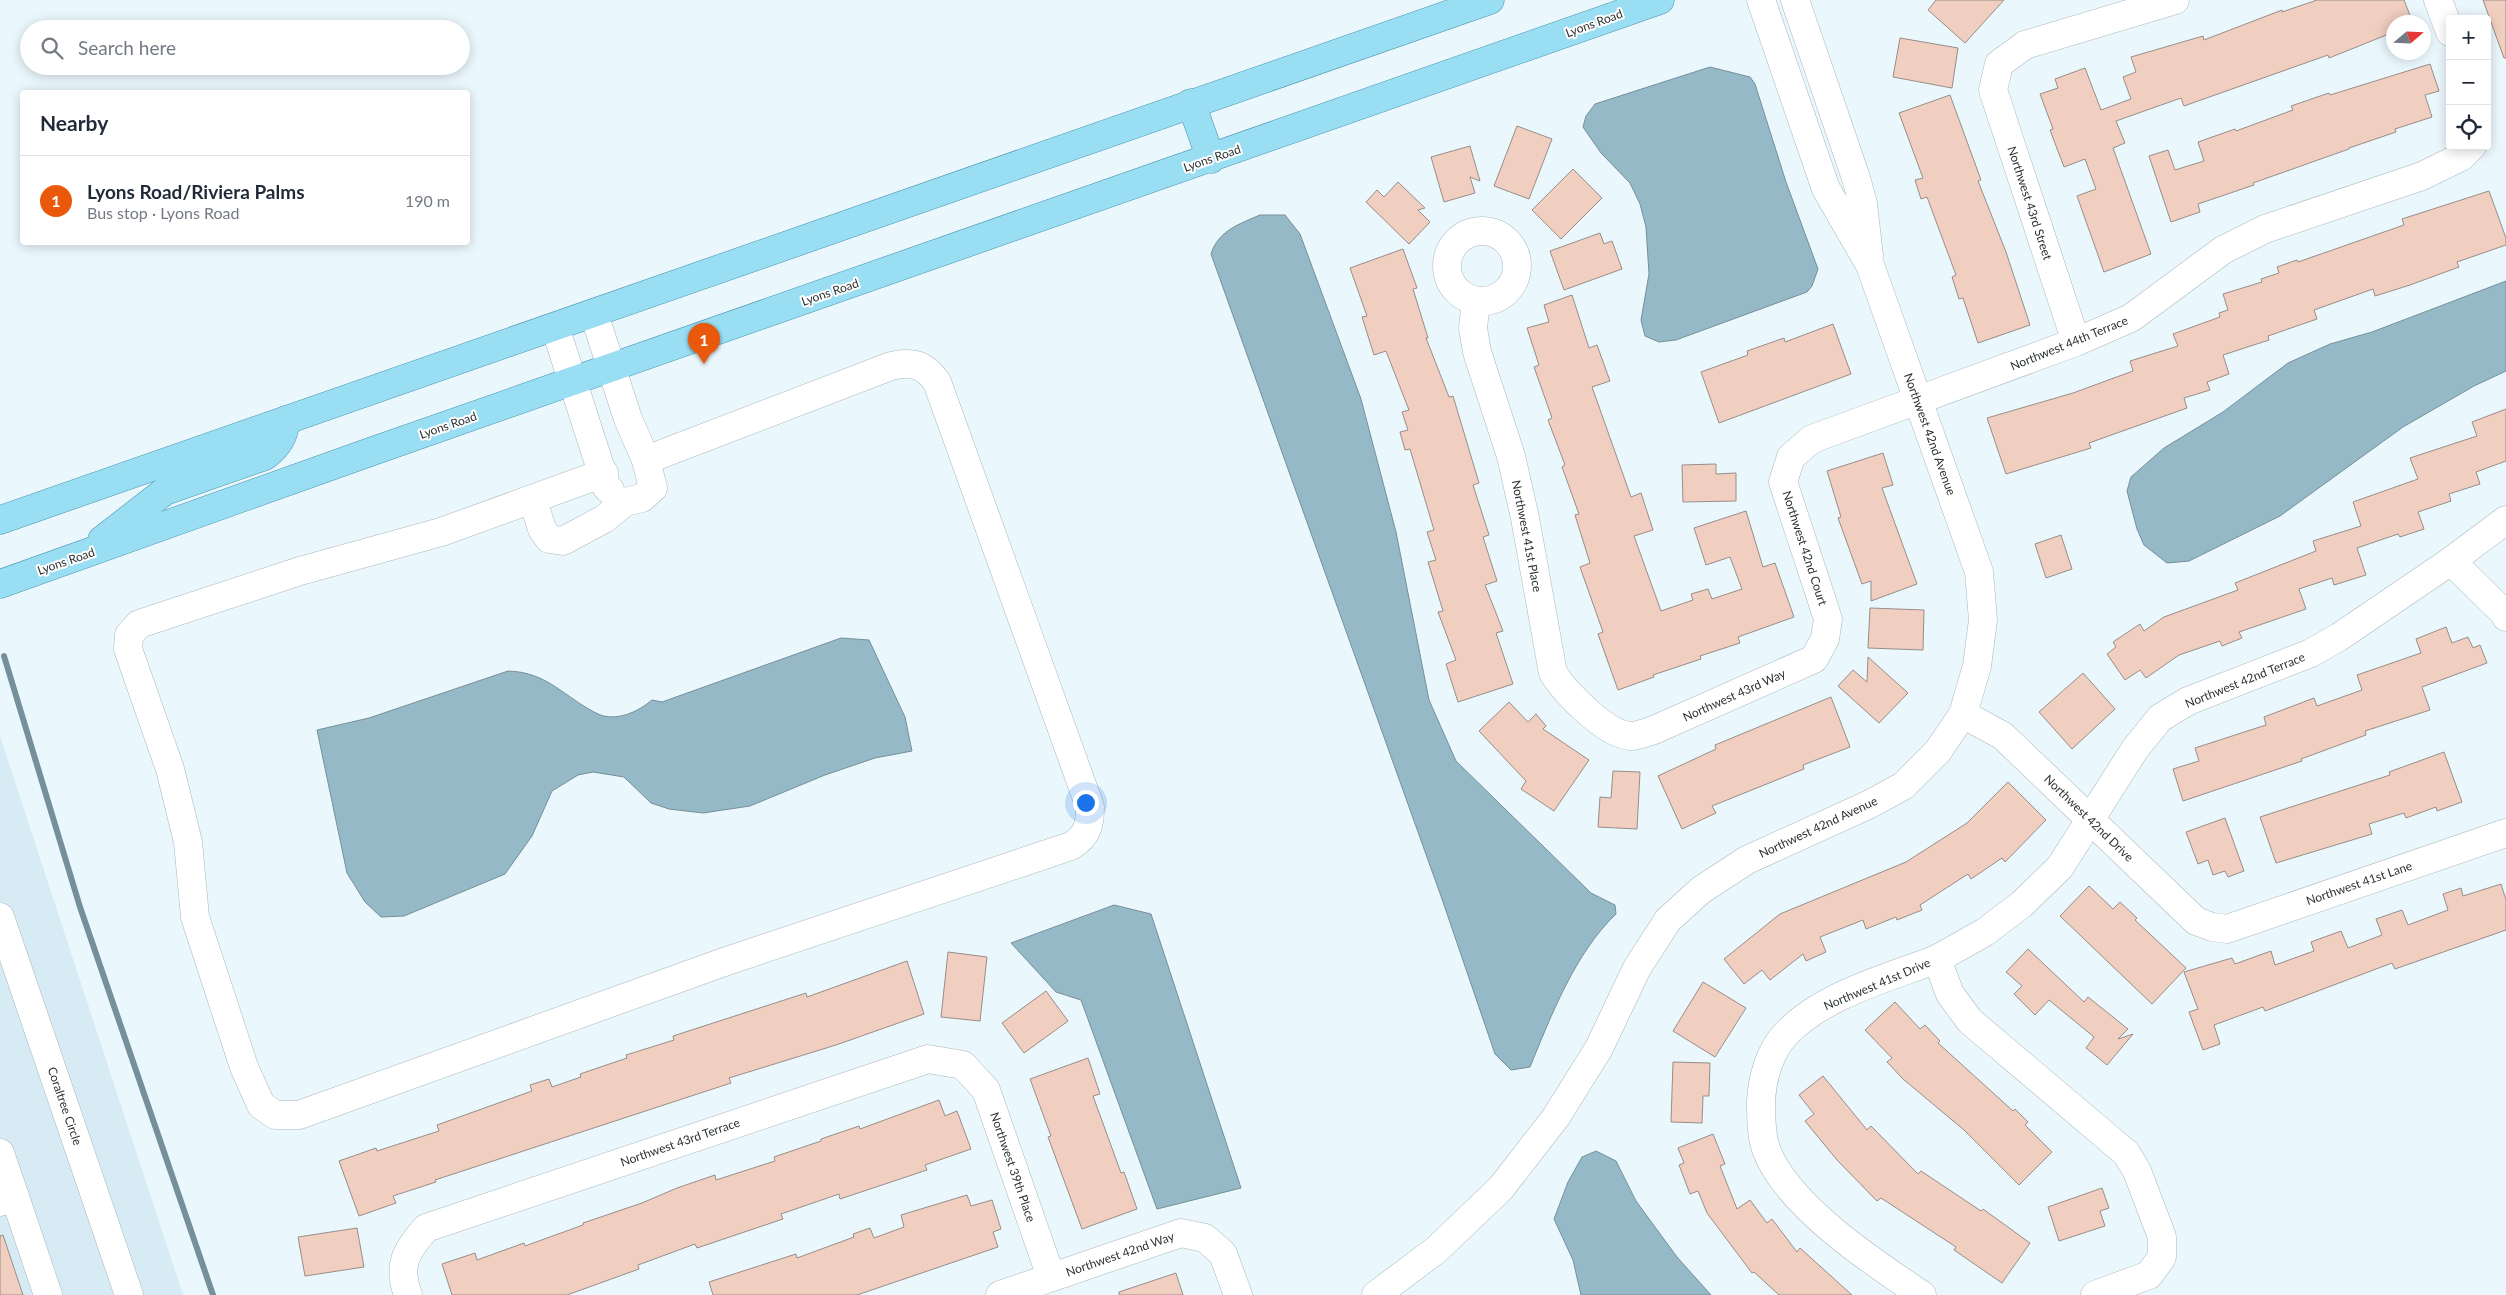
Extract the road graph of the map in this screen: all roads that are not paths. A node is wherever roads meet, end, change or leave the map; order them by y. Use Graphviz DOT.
graph roads {
  1 [pos="1490,0"];
  2 [pos="1660,0"];
  3 [pos="1761,0"];
  4 [pos="1795,0"];
  5 [pos="2175,0"];
  6 [pos="2438,0"];
  7 [pos="2446,21"];
  8 [pos="1191,103"];
  9 [pos="2468,150"];
  10 [pos="1210,159"];
  11 [pos="1856,178"];
  12 [pos="1826,189"];
  13 [pos="1870,265"];
  14 [pos="1476,301"];
  15 [pos="594,314"];
  16 [pos="555,327"];
  17 [pos="2076,342"];
  18 [pos="611,368"];
  19 [pos="574,382"];
  20 [pos="1918,401"];
  21 [pos="286,420"];
  22 [pos="1791,457"];
  23 [pos="646,460"];
  24 [pos="604,473"];
  25 [pos="532,500"];
  26 [pos="625,502"];
  27 [pos="0,520"];
  28 [pos="2506,520"];
  29 [pos="84,555"];
  30 [pos="2451,561"];
  31 [pos="0,584"];
  32 [pos="2506,617"];
  33 [pos="1825,639"];
  34 [pos="1963,714"];
  35 [pos="1631,736"];
  36 [pos="2091,820"];
  37 [pos="2506,833"];
  38 [pos="0,917"];
  39 [pos="2212,928"];
  40 [pos="1937,959"];
  41 [pos="963,1065"];
  42 [pos="0,1153"];
  43 [pos="7,1200"];
  44 [pos="1051,1278"];
  45 [pos="48,1295"];
  46 [pos="129,1295"];
  47 [pos="408,1295"];
  48 [pos="1000,1295"];
  49 [pos="1238,1295"];
  50 [pos="1376,1295"];
  51 [pos="1922,1295"];
  52 [pos="2095,1295"];
  1 -- 8 [label="main road"];
  2 -- 10 [label="main road, Lyons Road"];
  3 -- 12 [label="street, Northwest 42nd Avenue"];
  4 -- 11 [label="street, Northwest 42nd Avenue"];
  5 -- 17 [label="street, Northwest 43rd Street"];
  6 -- 7 [label="street"];
  8 -- 10 [label="main road"];
  8 -- 15 [label="main road"];
  9 -- 17 [label="street, Northwest 44th Terrace"];
  10 -- 18 [label="main road, Lyons Road"];
  11 -- 12 [label="street"];
  11 -- 13 [label="street, Northwest 42nd Avenue"];
  12 -- 13 [label="street, Northwest 42nd Avenue"];
  13 -- 20 [label="street, Northwest 42nd Avenue"];
  14 -- 35 [label="street, Northwest 41st Place"];
  15 -- 16 [label="main road"];
  15 -- 18 [label="street"];
  16 -- 19 [label="street"];
  16 -- 21 [label="main road"];
  17 -- 20 [label="street, Northwest 44th Terrace"];
  18 -- 19 [label="main road, Lyons Road"];
  18 -- 23 [label="street"];
  19 -- 24 [label="street"];
  19 -- 29 [label="main road, Lyons Road"];
  20 -- 22 [label="street, Northwest 44th Terrace"];
  20 -- 34 [label="street, Northwest 42nd Avenue"];
  21 -- 27 [label="main road"];
  21 -- 29 [label="main road"];
  22 -- 33 [label="street, Northwest 42nd Court"];
  23 -- 25 [label="street"];
  23 -- 26 [label="street"];
  24 -- 25 [label="street"];
  24 -- 26 [label="street"];
  25 -- 26 [label="street"];
  28 -- 30 [label="street, Northwest 42nd Terrace"];
  29 -- 31 [label="main road, Lyons Road"];
  30 -- 32 [label="street"];
  30 -- 36 [label="street, Northwest 42nd Terrace"];
  33 -- 35 [label="street, Northwest 43rd Way"];
  34 -- 36 [label="street, Northwest 42nd Drive"];
  34 -- 50 [label="street, Northwest 42nd Avenue"];
  36 -- 39 [label="street, Northwest 42nd Drive"];
  36 -- 40 [label="street, Northwest 42nd Terrace"];
  37 -- 39 [label="street, Northwest 41st Lane"];
  38 -- 46 [label="street, Coraltree Circle"];
  40 -- 51 [label="street, Northwest 41st Drive"];
  40 -- 52 [label="street, Northwest 41st Drive"];
  41 -- 44 [label="street, Northwest 39th Place"];
  41 -- 47 [label="street, Northwest 43rd Terrace"];
  42 -- 43 [label="street"];
  43 -- 45 [label="street"];
  44 -- 48 [label="street, Northwest 42nd Way"];
  44 -- 49 [label="street, Northwest 42nd Way"];
}
